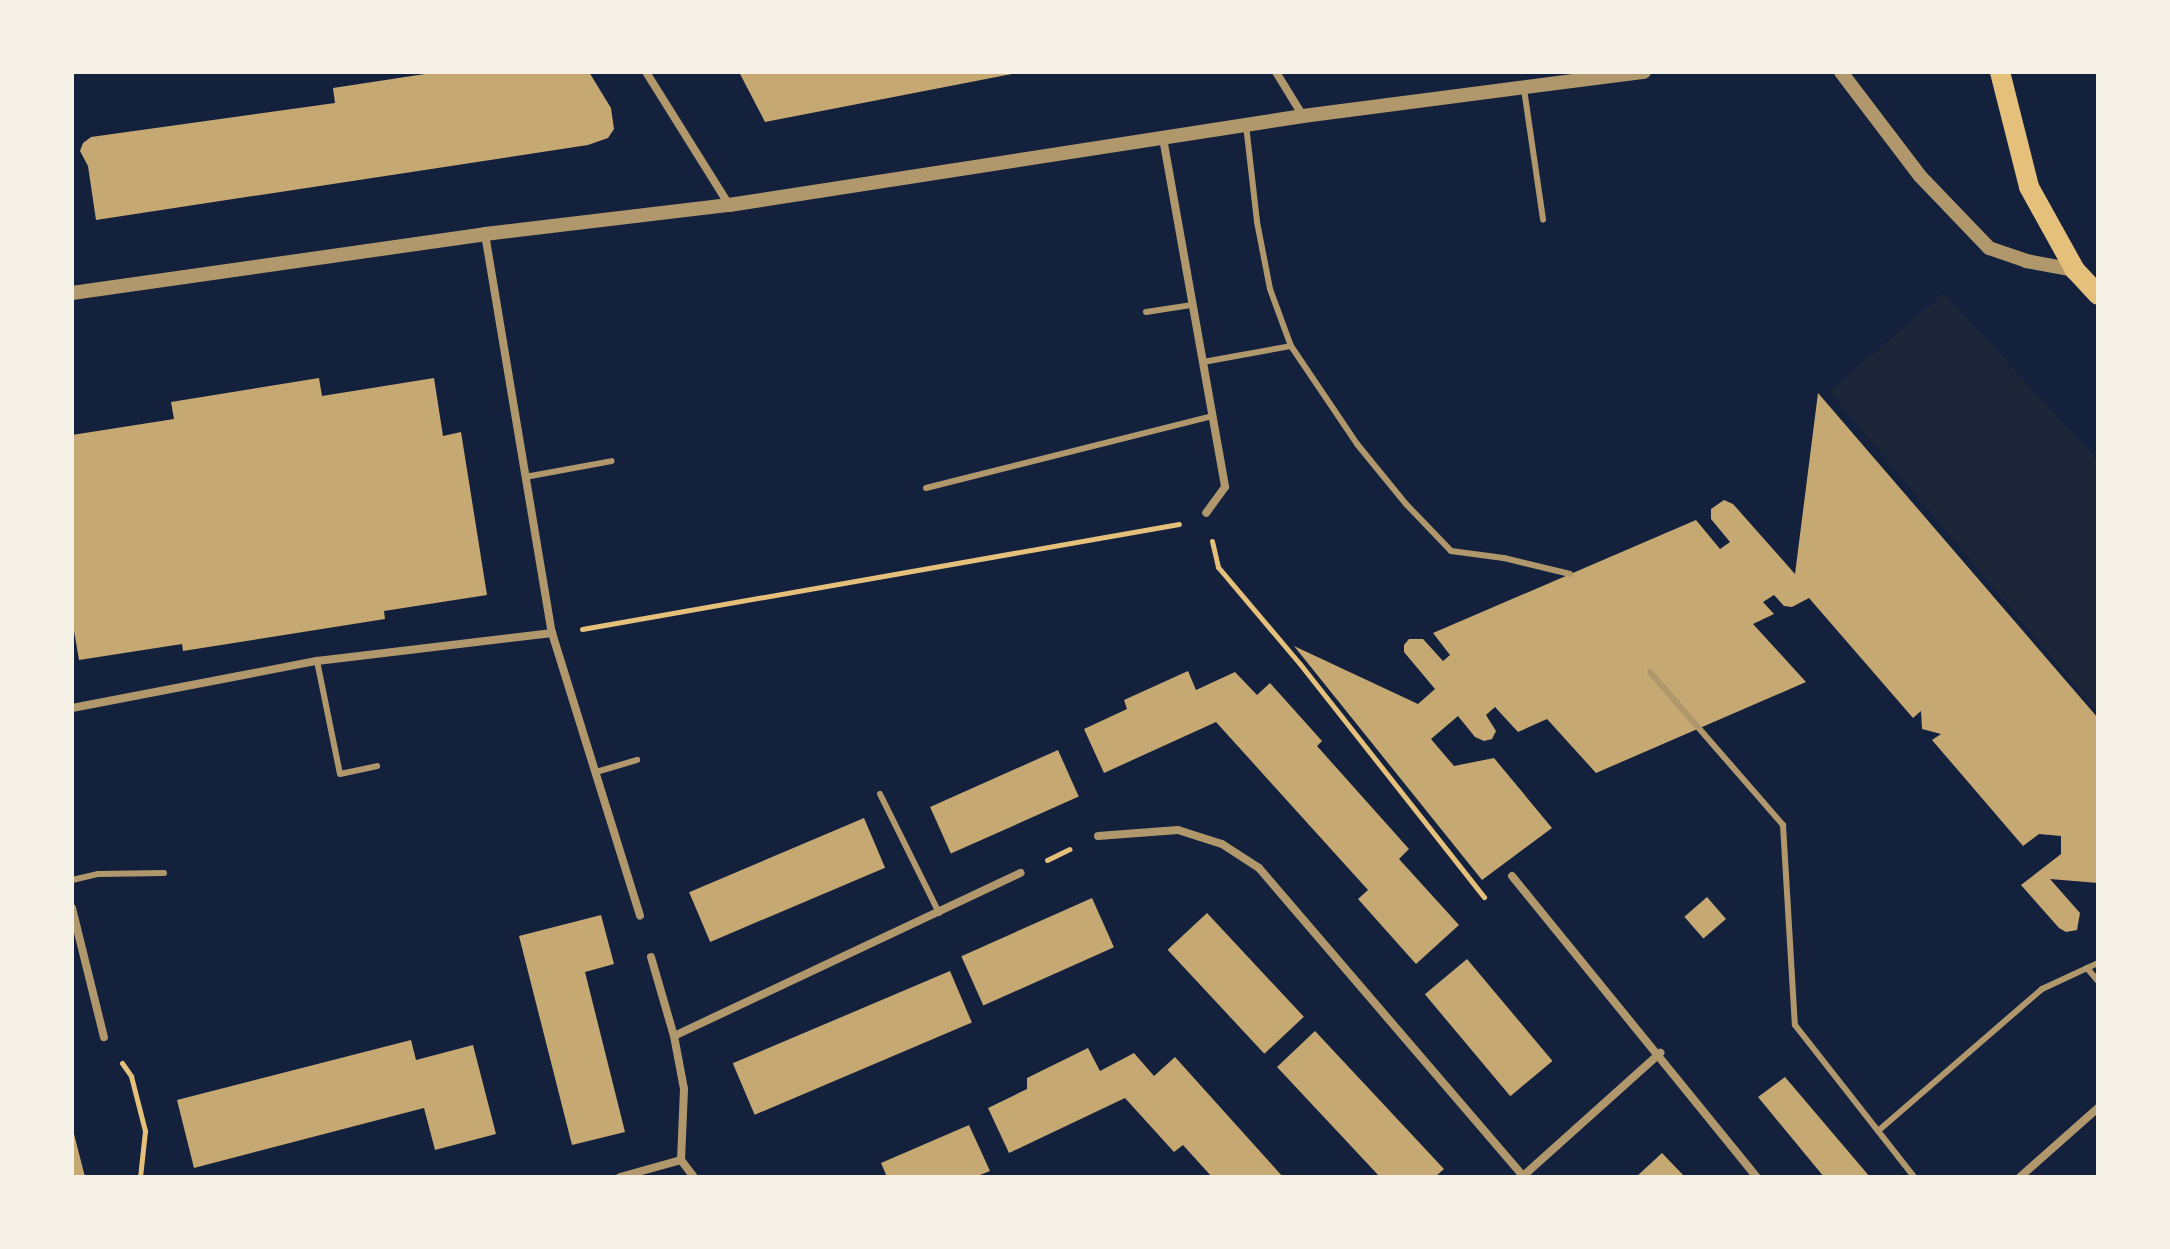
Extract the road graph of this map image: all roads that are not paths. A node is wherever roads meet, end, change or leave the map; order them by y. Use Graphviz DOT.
graph roads {
  1 [pos="646,72"];
  2 [pos="1276,72"];
  3 [pos="1644,72"];
  4 [pos="1841,72"];
  5 [pos="2000,72"];
  6 [pos="1566,76"];
  7 [pos="1523,86"];
  8 [pos="1303,116"];
  9 [pos="1246,125"];
  10 [pos="1163,138"];
  11 [pos="729,205"];
  12 [pos="1543,220"];
  13 [pos="485,234"];
  14 [pos="2075,270"];
  15 [pos="72,293"];
  16 [pos="2098,295"];
  17 [pos="1192,305"];
  18 [pos="1146,312"];
  19 [pos="1291,346"];
  20 [pos="1203,362"];
  21 [pos="1212,416"];
  22 [pos="612,461"];
  23 [pos="525,477"];
  24 [pos="926,488"];
  25 [pos="1206,513"];
  26 [pos="1570,574"];
  27 [pos="552,633"];
  28 [pos="317,661"];
  29 [pos="1650,672"];
  30 [pos="72,708"];
  31 [pos="637,760"];
  32 [pos="377,766"];
  33 [pos="596,772"];
  34 [pos="880,794"];
  35 [pos="1098,836"];
  36 [pos="164,873"];
  37 [pos="1021,873"];
  38 [pos="1512,876"];
  39 [pos="72,880"];
  40 [pos="72,908"];
  41 [pos="939,913"];
  42 [pos="640,916"];
  43 [pos="651,957"];
  44 [pos="2098,963"];
  45 [pos="2087,968"];
  46 [pos="2098,981"];
  47 [pos="674,1036"];
  48 [pos="104,1037"];
  49 [pos="1660,1053"];
  50 [pos="2098,1108"];
  51 [pos="1878,1131"];
  52 [pos="681,1160"];
  53 [pos="1523,1176"];
  54 [pos="620,1177"];
  55 [pos="694,1177"];
  56 [pos="1757,1177"];
  57 [pos="1914,1177"];
  58 [pos="2020,1177"];
  1 -- 11 [label="street"];
  2 -- 8 [label="street"];
  3 -- 6 [label="street"];
  4 -- 14 [label="street"];
  5 -- 14 [label="main road"];
  6 -- 7 [label="street"];
  7 -- 8 [label="street"];
  7 -- 12 [label="lane"];
  8 -- 9 [label="street"];
  9 -- 10 [label="street"];
  9 -- 19 [label="lane"];
  10 -- 11 [label="street"];
  10 -- 17 [label="street"];
  11 -- 13 [label="street"];
  13 -- 15 [label="street"];
  13 -- 23 [label="street"];
  14 -- 16 [label="main road"];
  17 -- 18 [label="lane"];
  17 -- 20 [label="street"];
  19 -- 20 [label="lane"];
  19 -- 26 [label="lane"];
  20 -- 21 [label="street"];
  21 -- 24 [label="lane"];
  21 -- 25 [label="street"];
  22 -- 23 [label="lane"];
  23 -- 27 [label="street"];
  27 -- 28 [label="street"];
  27 -- 33 [label="street"];
  28 -- 30 [label="street"];
  28 -- 32 [label="lane"];
  29 -- 51 [label="lane"];
  31 -- 33 [label="lane"];
  33 -- 42 [label="street"];
  34 -- 41 [label="lane"];
  35 -- 53 [label="street"];
  36 -- 39 [label="lane"];
  37 -- 41 [label="street"];
  38 -- 49 [label="street"];
  40 -- 48 [label="street"];
  41 -- 47 [label="street"];
  43 -- 47 [label="street"];
  44 -- 45 [label="lane"];
  45 -- 46 [label="lane"];
  45 -- 51 [label="lane"];
  47 -- 52 [label="street"];
  49 -- 53 [label="street"];
  49 -- 56 [label="street"];
  50 -- 58 [label="street"];
  51 -- 57 [label="lane"];
  52 -- 54 [label="street"];
  52 -- 55 [label="street"];
}
